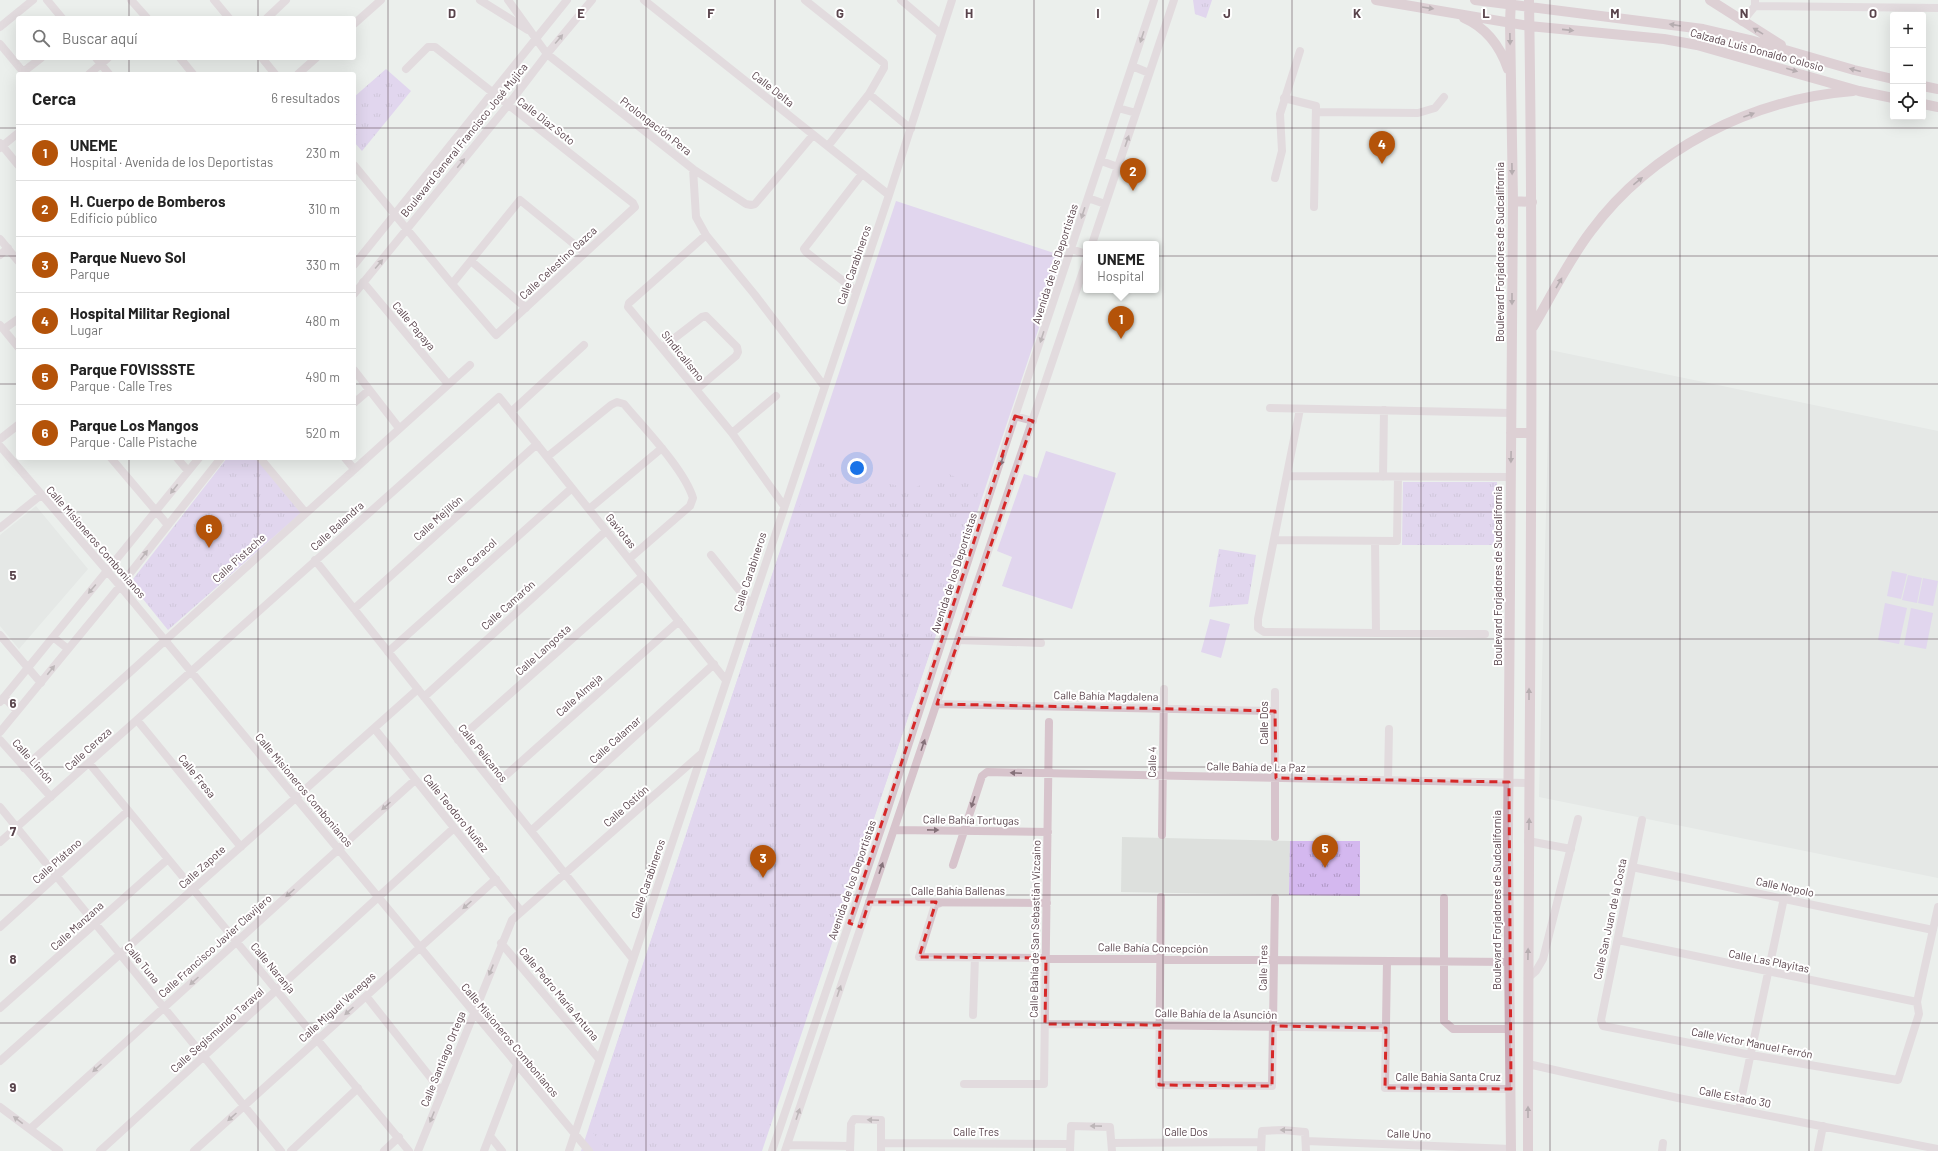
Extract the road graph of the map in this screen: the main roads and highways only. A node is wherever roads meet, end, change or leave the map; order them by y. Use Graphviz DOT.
graph roads {
  1 [pos="1376,0"];
  2 [pos="1475,0"];
  3 [pos="1710,0"];
  4 [pos="1511,3"];
  5 [pos="1529,4"];
  6 [pos="1449,11"];
  7 [pos="1510,22"];
  8 [pos="1529,26"];
  9 [pos="1791,51"];
  10 [pos="1511,77"];
  11 [pos="1890,78"];
  12 [pos="1926,87"];
  13 [pos="1938,89"];
  14 [pos="1859,91"];
  15 [pos="1890,97"];
  16 [pos="1926,105"];
  17 [pos="1938,107"];
  18 [pos="1513,202"];
  19 [pos="1532,202"];
  20 [pos="1532,329"];
  21 [pos="1511,433"];
  22 [pos="1531,433"];
  23 [pos="1511,1150"];
  24 [pos="1528,1151"];
  1 -- 6 [label="main road, Calzada Luis Donaldo Colosio, one-way"];
  2 -- 4 [label="main road, Calzada Luis Donaldo Colosio"];
  9 -- 3 [label="main road, one-way"];
  4 -- 5 [label="main road, Calzada Luis Donaldo Colosio"];
  4 -- 7 [label="main road, Boulevard Forjadores de Sudcalifornia"];
  5 -- 8 [label="main road"];
  9 -- 5 [label="main road, Calzada Luis Donaldo Colosio, one-way"];
  6 -- 7 [label="main road, Calzada Luis Donaldo Colosio"];
  6 -- 10 [label="main road"];
  7 -- 8 [label="main road, Calzada Luis Donaldo Colosio"];
  7 -- 10 [label="main road, Boulevard Forjadores de Sudcalifornia, one-way"];
  8 -- 14 [label="main road, Calzada Luis Donaldo Colosio, one-way"];
  8 -- 19 [label="main road"];
  11 -- 9 [label="main road, Calzada Luis Donaldo Colosio, one-way"];
  10 -- 18 [label="main road, Boulevard Forjadores de Sudcalifornia, one-way"];
  12 -- 13 [label="main road"];
  14 -- 15 [label="main road, Calzada Luis Donaldo Colosio"];
  20 -- 14 [label="main road, one-way"];
  16 -- 17 [label="main road"];
  18 -- 19 [label="main road"];
  18 -- 21 [label="main road, Boulevard Forjadores de Sudcalifornia, one-way"];
  19 -- 20 [label="main road"];
  20 -- 22 [label="main road"];
  21 -- 22 [label="main road"];
  21 -- 23 [label="main road, Boulevard Forjadores de Sudcalifornia, one-way"];
  24 -- 22 [label="main road, one-way"];
}
